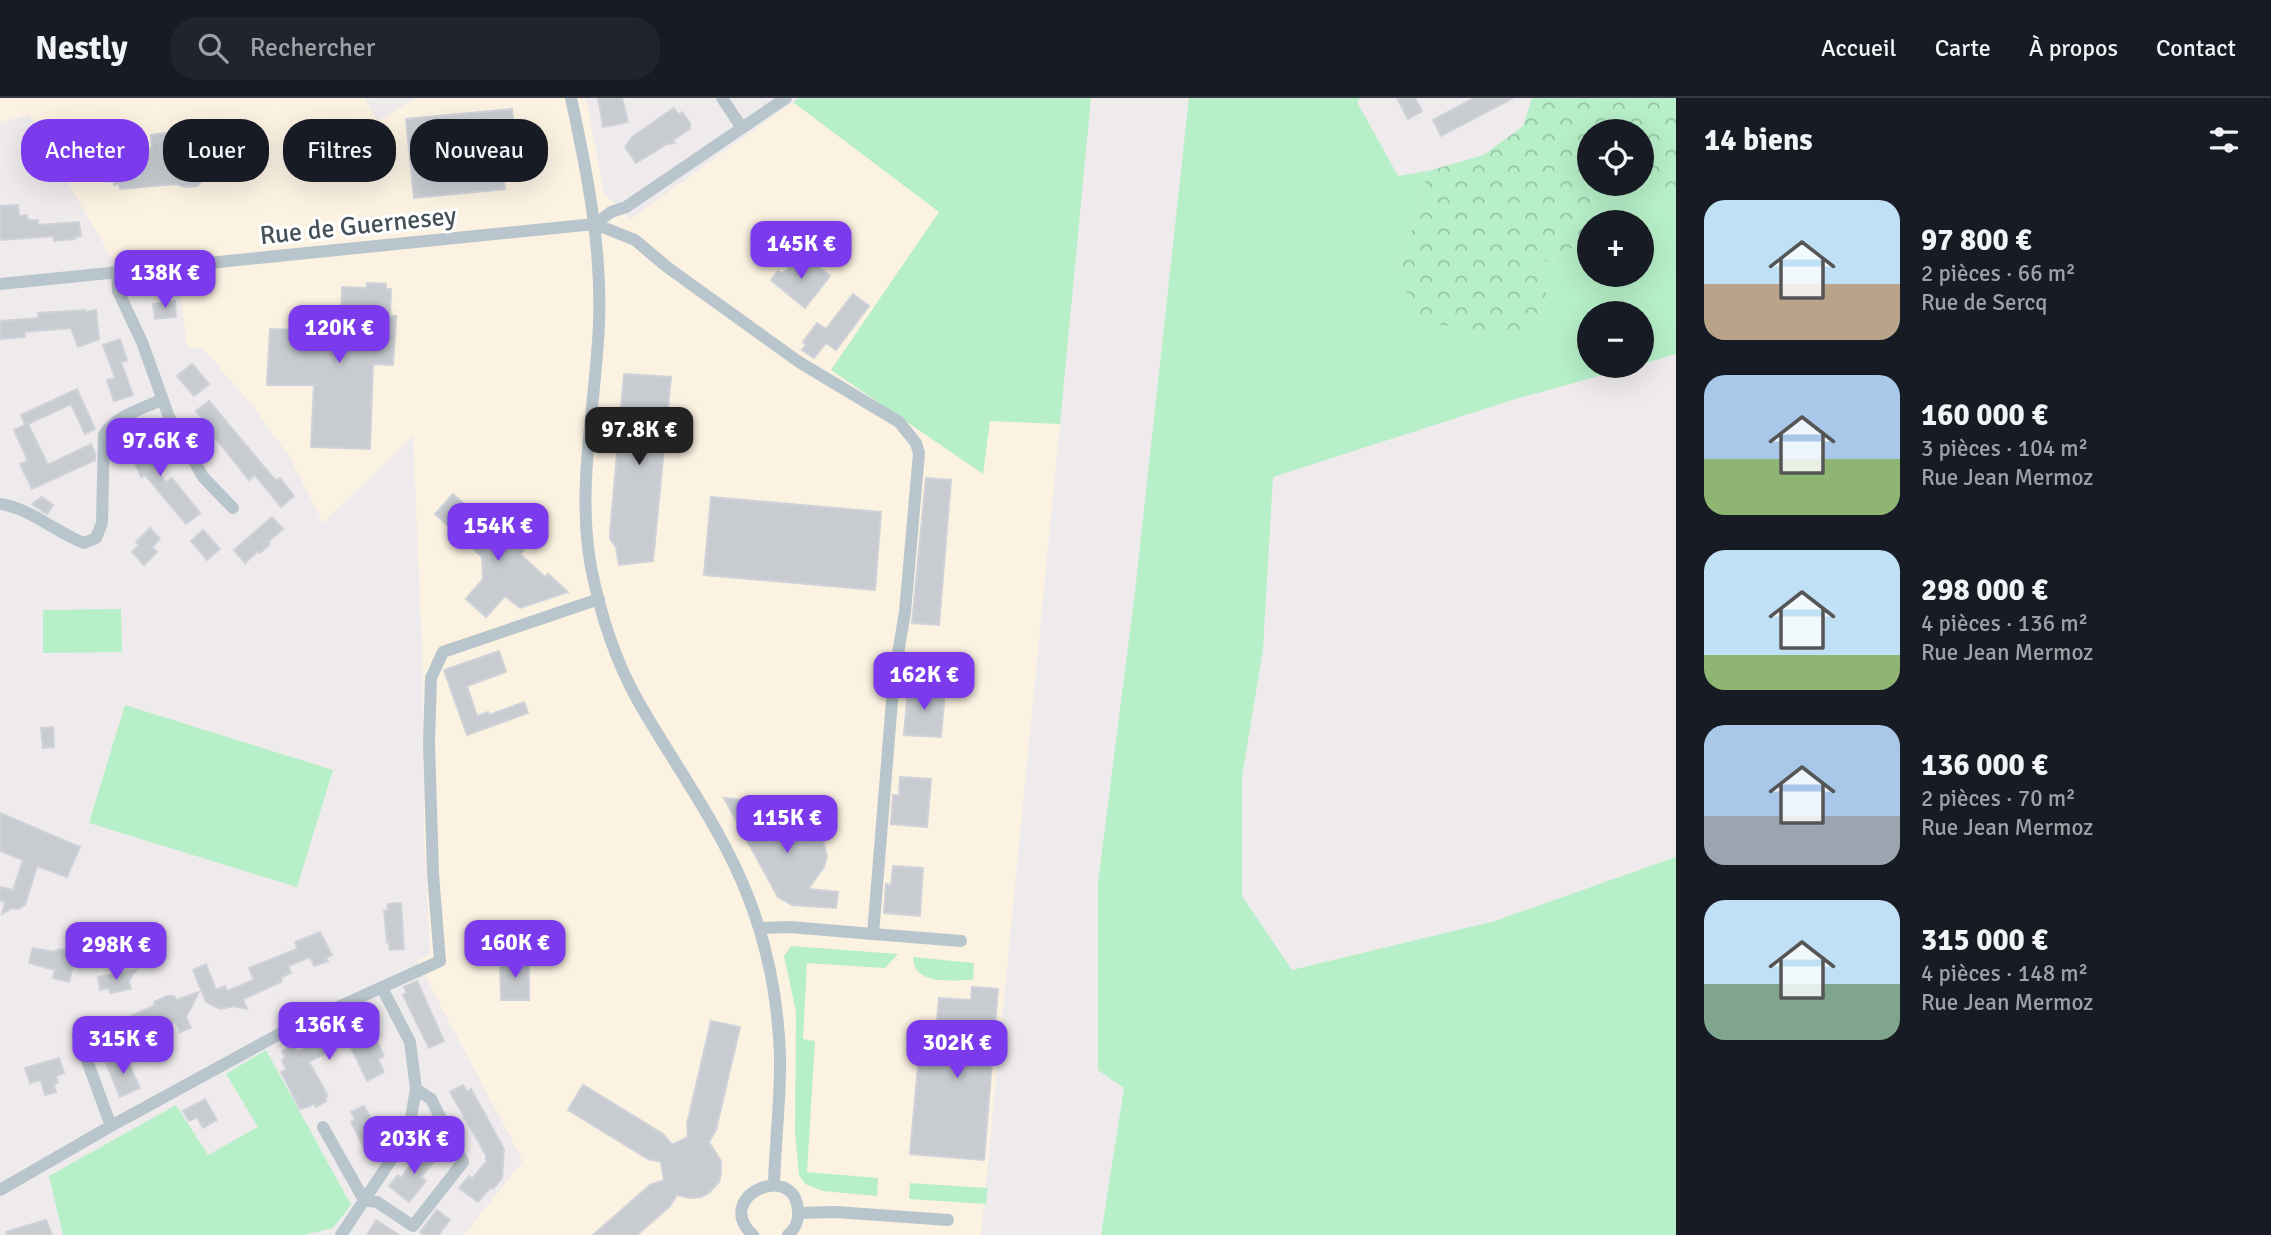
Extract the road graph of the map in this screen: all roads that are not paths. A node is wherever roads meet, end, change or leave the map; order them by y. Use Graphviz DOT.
graph roads {
  1 [pos="572,98"];
  2 [pos="722,98"];
  3 [pos="786,98"];
  4 [pos="742,128"];
  5 [pos="595,224"];
  6 [pos="117,272"];
  7 [pos="0,284"];
  8 [pos="161,400"];
  9 [pos="0,504"];
  10 [pos="233,508"];
  11 [pos="599,599"];
  12 [pos="760,928"];
  13 [pos="873,934"];
  14 [pos="961,941"];
  15 [pos="382,988"];
  16 [pos="78,1036"];
  17 [pos="416,1089"];
  18 [pos="111,1126"];
  19 [pos="323,1127"];
  20 [pos="774,1185"];
  21 [pos="0,1190"];
  22 [pos="364,1200"];
  23 [pos="799,1213"];
  24 [pos="948,1220"];
  25 [pos="748,1234"];
  26 [pos="341,1235"];
  27 [pos="788,1235"];
  1 -- 5 [label="street"];
  2 -- 4 [label="street"];
  3 -- 4 [label="street"];
  4 -- 5 [label="street"];
  5 -- 6 [label="street, Rue de Guernesey"];
  5 -- 11 [label="street"];
  5 -- 13 [label="street"];
  6 -- 7 [label="street, Rue de Guernesey"];
  6 -- 8 [label="street"];
  8 -- 9 [label="street"];
  8 -- 10 [label="street"];
  11 -- 12 [label="street"];
  11 -- 15 [label="street"];
  12 -- 13 [label="street"];
  12 -- 20 [label="street"];
  13 -- 14 [label="street"];
  15 -- 17 [label="street"];
  15 -- 18 [label="street"];
  16 -- 18 [label="street"];
  17 -- 22 [label="street"];
  17 -- 22 [label="street"];
  18 -- 21 [label="street"];
  19 -- 22 [label="street"];
  20 -- 23 [label="street"];
  20 -- 25 [label="street"];
  22 -- 26 [label="street"];
  23 -- 24 [label="street"];
  23 -- 27 [label="street"];
}
